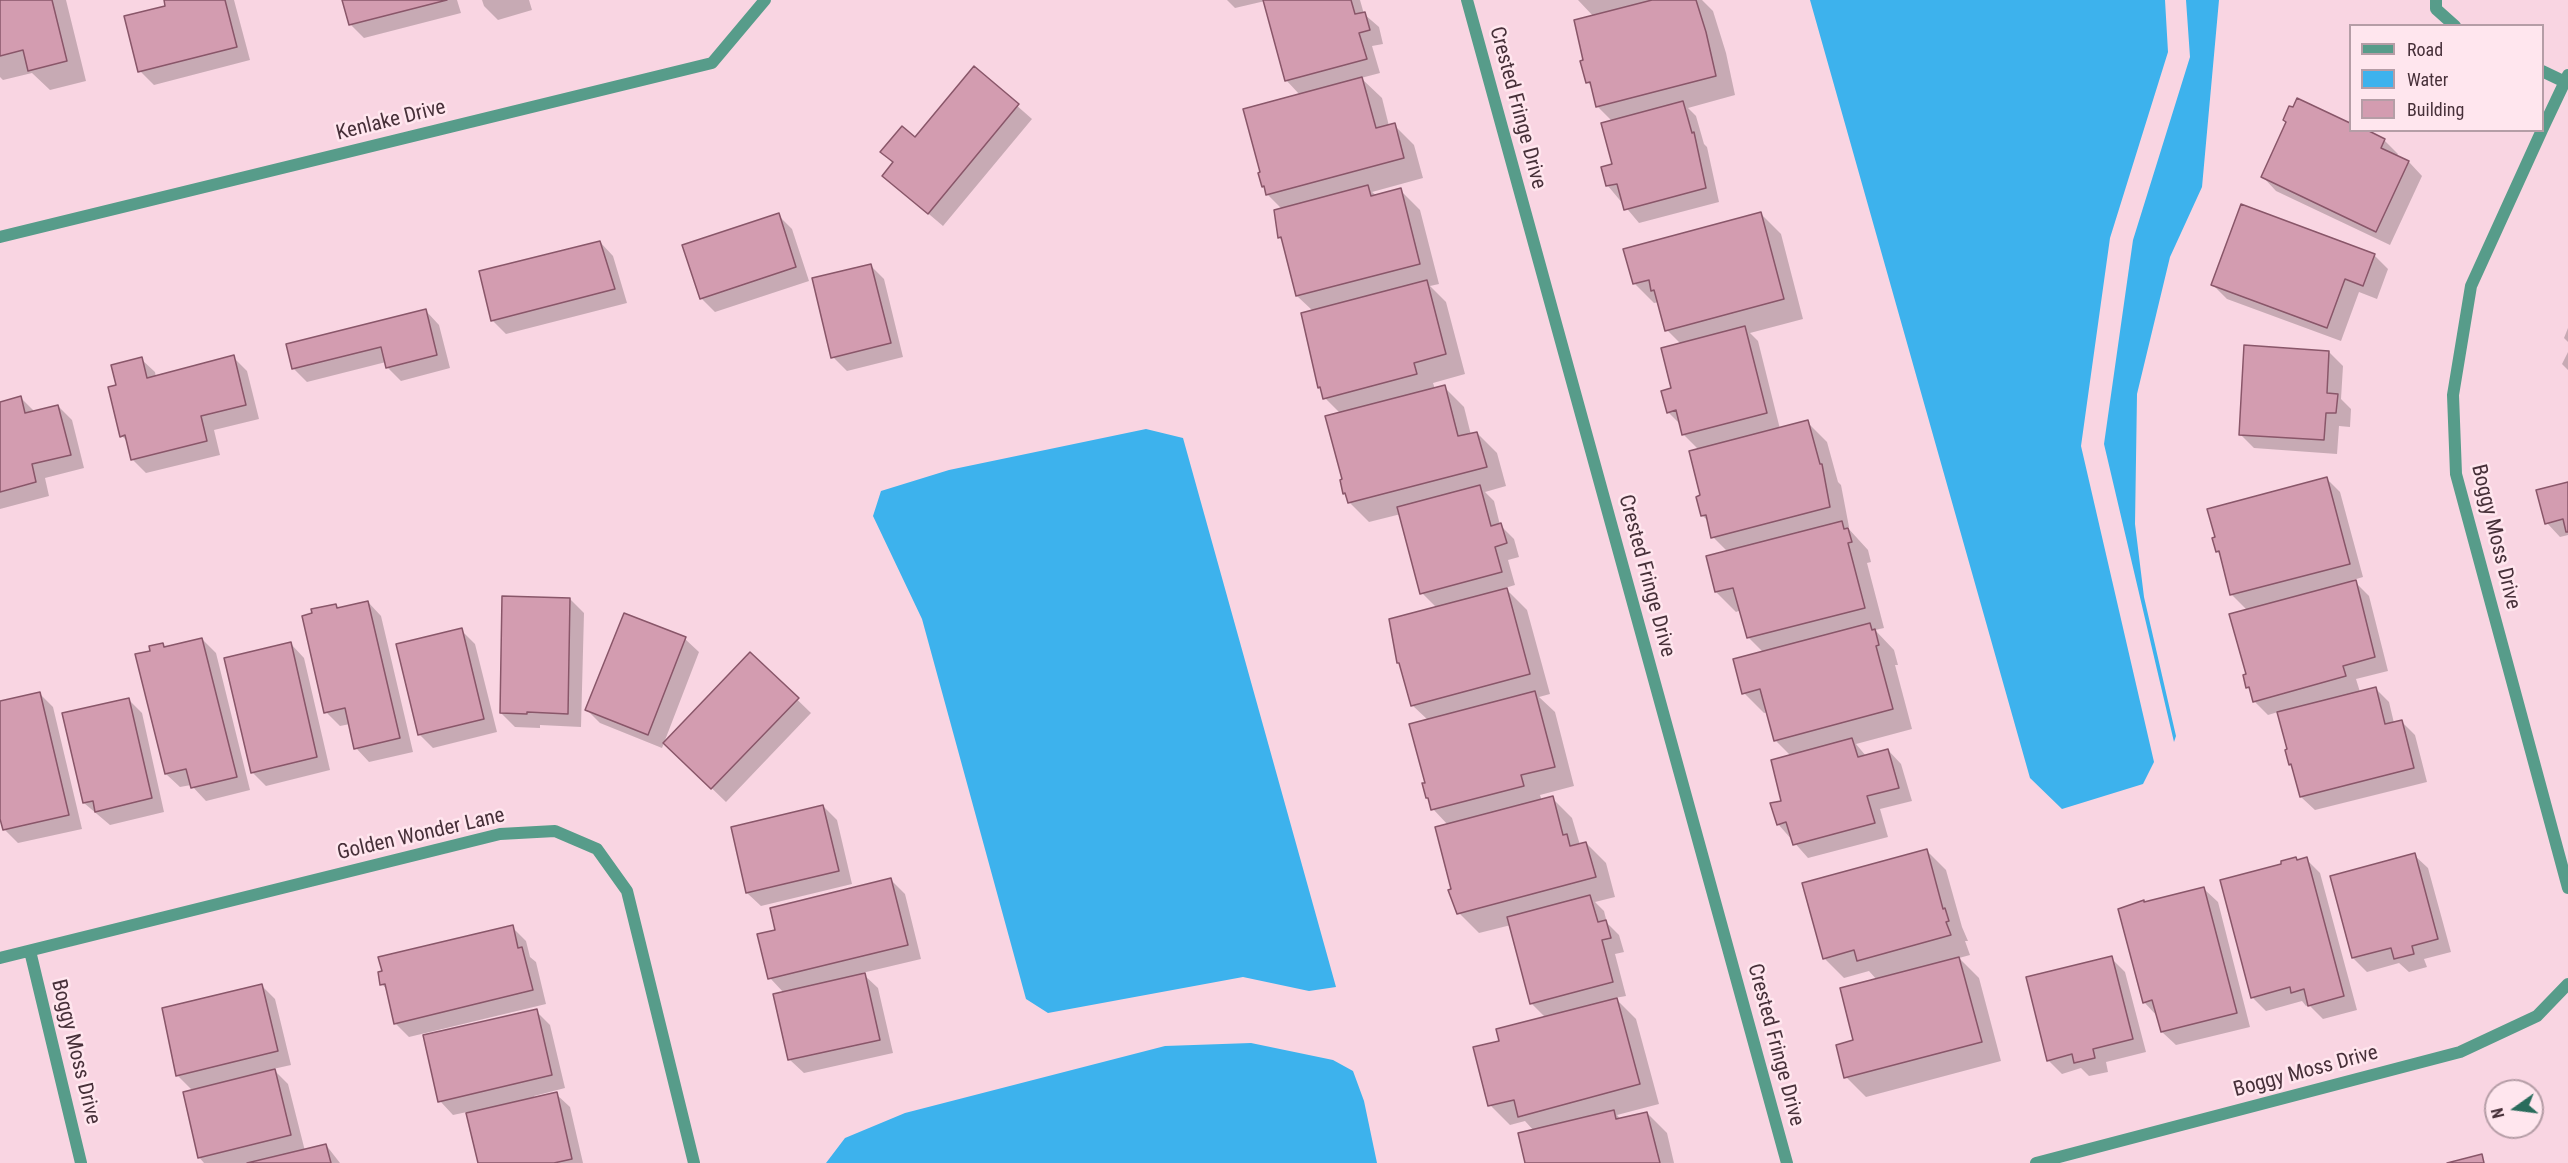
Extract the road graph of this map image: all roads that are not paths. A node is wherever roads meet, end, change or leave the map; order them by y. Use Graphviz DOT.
graph roads {
  1 [pos="765,0"];
  2 [pos="1467,0"];
  3 [pos="2436,0"];
  4 [pos="2453,24"];
  5 [pos="2544,72"];
  6 [pos="2566,78"];
  7 [pos="2544,126"];
  8 [pos="2541,132"];
  9 [pos="0,237"];
  10 [pos="2568,888"];
  11 [pos="30,951"];
  12 [pos="0,958"];
  13 [pos="2568,984"];
  14 [pos="81,1163"];
  15 [pos="694,1163"];
  16 [pos="1787,1163"];
  17 [pos="2036,1163"];
  1 -- 9 [label="street, Kenlake Drive"];
  2 -- 16 [label="street, Crested Fringe Drive"];
  3 -- 4 [label="street"];
  5 -- 6 [label="street"];
  6 -- 7 [label="street, Boggy Moss Drive"];
  8 -- 10 [label="street, Boggy Moss Drive"];
  11 -- 12 [label="street, Golden Wonder Lane"];
  11 -- 14 [label="street, Boggy Moss Drive"];
  11 -- 15 [label="street, Golden Wonder Lane"];
  13 -- 17 [label="street, Boggy Moss Drive"];
}
